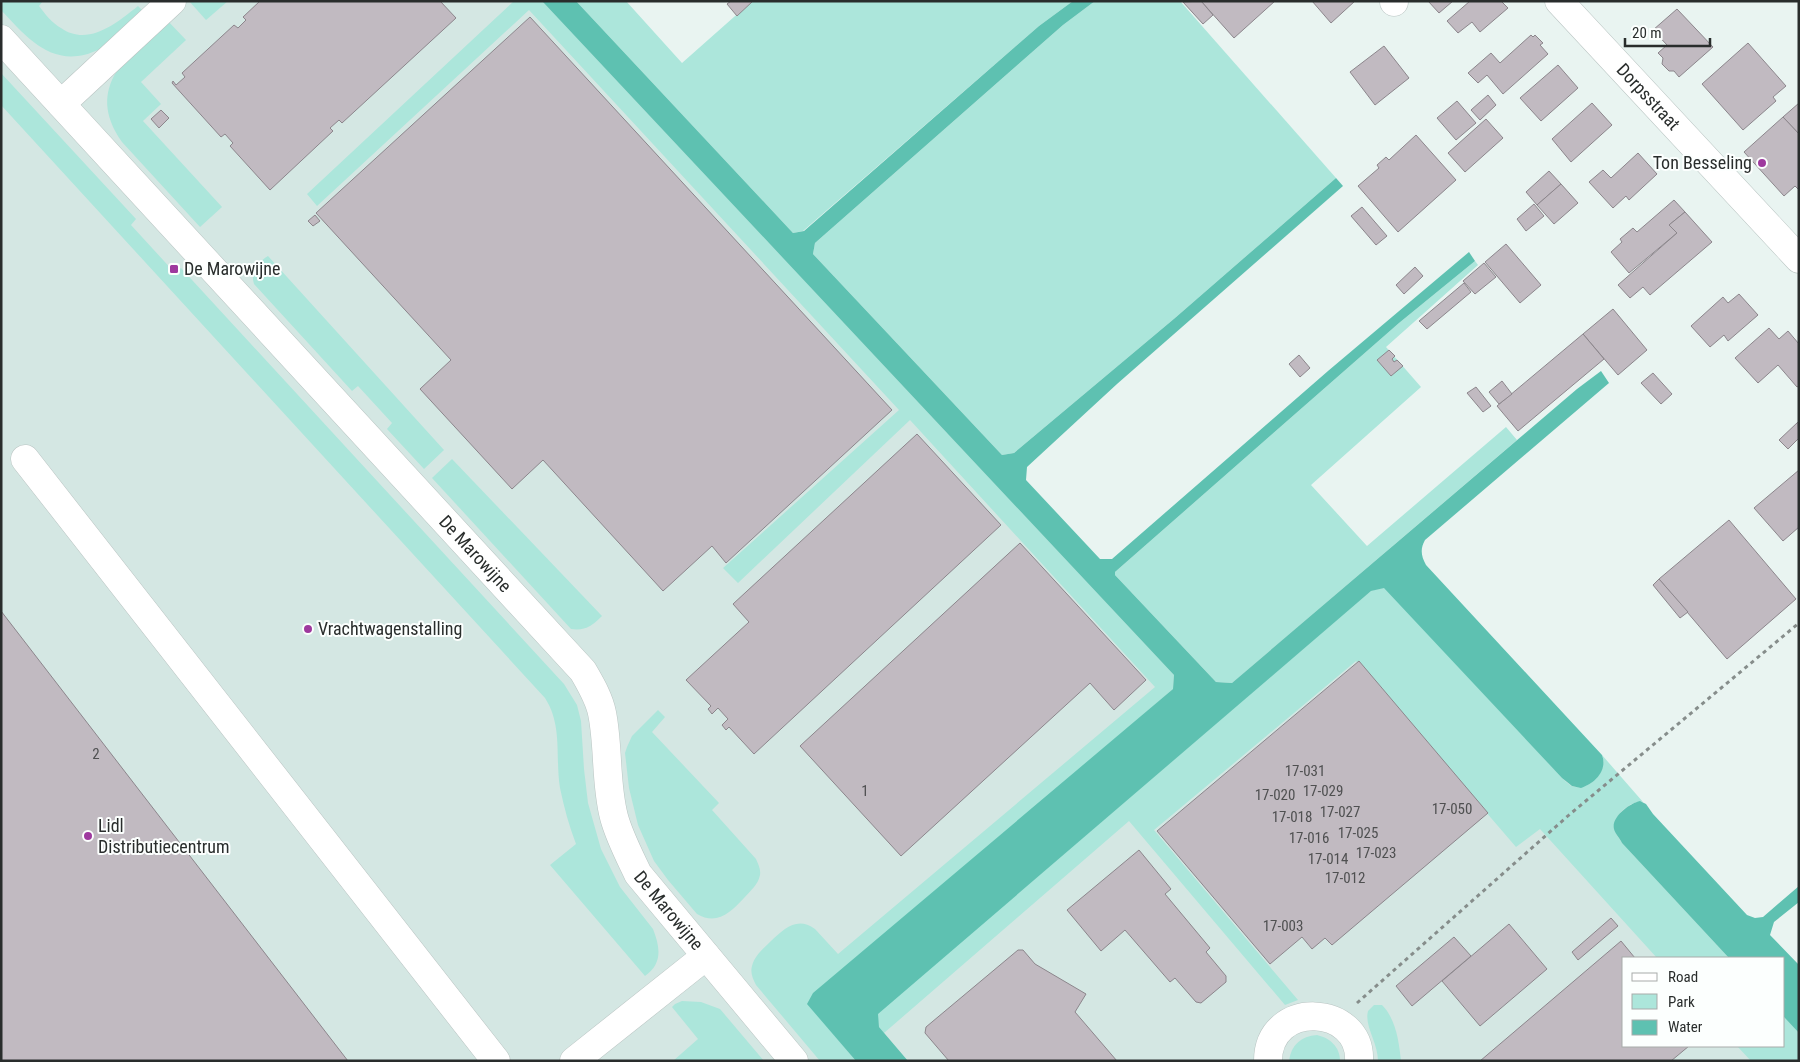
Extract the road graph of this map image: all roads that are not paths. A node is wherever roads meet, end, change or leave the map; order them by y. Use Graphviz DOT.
graph roads {
  1 [pos="172,1"];
  2 [pos="1559,1"];
  3 [pos="1,39"];
  4 [pos="61,104"];
  5 [pos="1795,248"];
  6 [pos="25,459"];
  7 [pos="706,956"];
  8 [pos="496,1061"];
  9 [pos="574,1061"];
  10 [pos="794,1061"];
  11 [pos="1268,1061"];
  12 [pos="1358,1061"];
  1 -- 4 [label="street"];
  2 -- 5 [label="street, Dorpsstraat"];
  3 -- 4 [label="street, De Marowijne"];
  4 -- 7 [label="street, De Marowijne"];
  6 -- 8 [label="street"];
  7 -- 9 [label="street"];
  7 -- 10 [label="street, De Marowijne"];
  11 -- 12 [label="street"];
}
